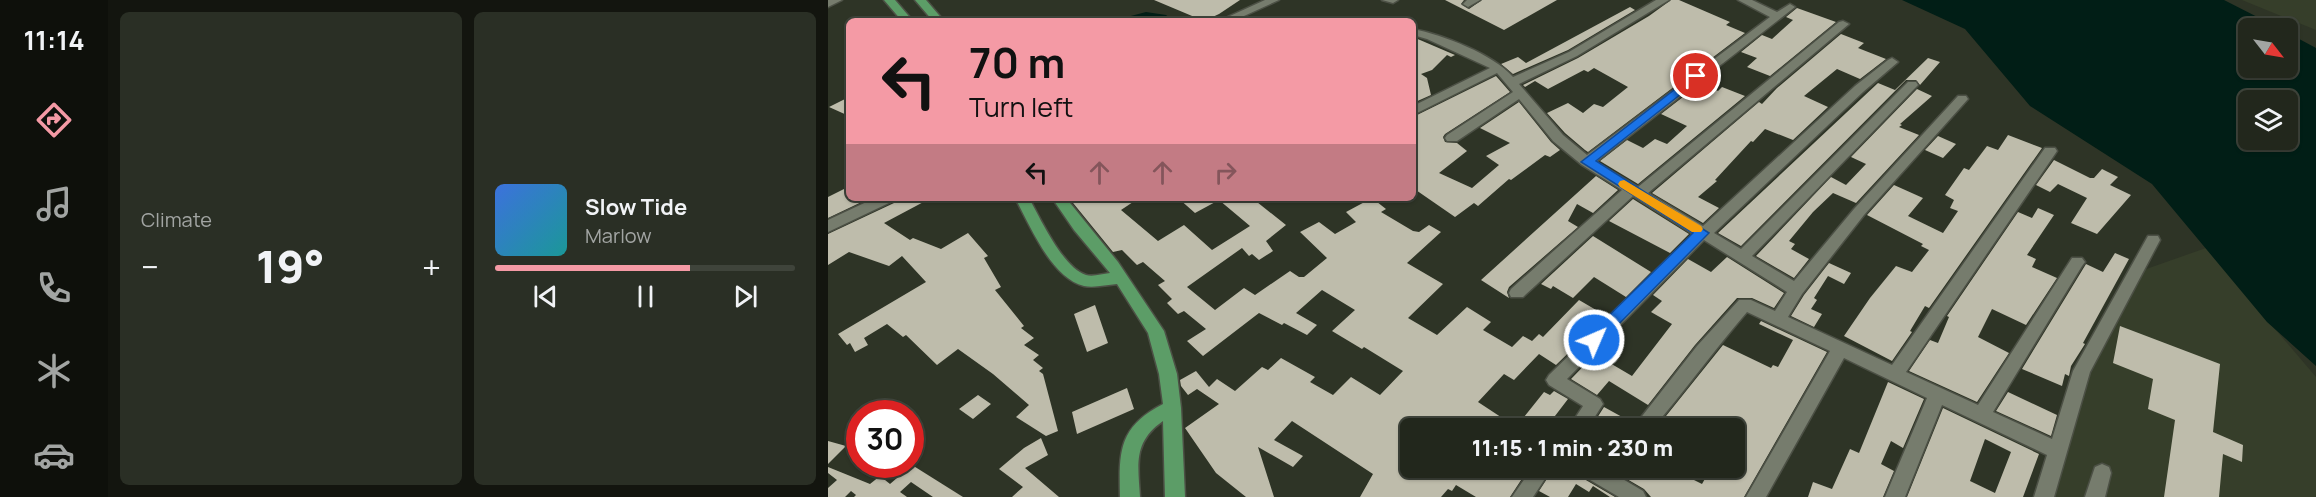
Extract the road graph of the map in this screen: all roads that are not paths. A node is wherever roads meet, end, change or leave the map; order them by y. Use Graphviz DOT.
graph roads {
  1 [pos="837,0"];
  2 [pos="889,0"];
  3 [pos="920,0"];
  4 [pos="1274,0"];
  5 [pos="1387,0"];
  6 [pos="1393,0"];
  7 [pos="1664,0"];
  8 [pos="1743,0"];
  9 [pos="828,4"];
  10 [pos="1790,6"];
  11 [pos="1778,16"];
  12 [pos="905,18"];
  13 [pos="936,18"];
  14 [pos="1231,18"];
  15 [pos="1843,24"];
  16 [pos="1416,33"];
  17 [pos="1892,62"];
  18 [pos="1499,68"];
  19 [pos="1912,85"];
  20 [pos="1516,88"];
  21 [pos="1962,99"];
  22 [pos="1416,110"];
  23 [pos="1452,138"];
  24 [pos="2050,151"];
  25 [pos="1587,162"];
  26 [pos="1635,191"];
  27 [pos="881,201"];
  28 [pos="1025,201"];
  29 [pos="1061,201"];
  30 [pos="828,227"];
  31 [pos="1703,233"];
  32 [pos="2153,240"];
  33 [pos="1742,257"];
  34 [pos="2078,262"];
  35 [pos="1119,278"];
  36 [pos="1796,290"];
  37 [pos="1517,293"];
  38 [pos="1779,319"];
  39 [pos="1840,348"];
  40 [pos="1895,374"];
  41 [pos="1937,394"];
  42 [pos="1172,408"];
  43 [pos="1981,415"];
  44 [pos="1584,418"];
  45 [pos="1650,418"];
  46 [pos="2058,452"];
  47 [pos="2103,474"];
  48 [pos="1535,478"];
  49 [pos="1613,478"];
  50 [pos="1629,495"];
  51 [pos="1130,497"];
  52 [pos="1174,497"];
  53 [pos="1522,497"];
  54 [pos="1756,497"];
  55 [pos="1894,497"];
  56 [pos="2044,497"];
  57 [pos="2095,497"];
  1 -- 9 [label="street"];
  2 -- 12 [label="main road"];
  3 -- 13 [label="main road"];
  4 -- 14 [label="street"];
  5 -- 6 [label="street"];
  7 -- 20 [label="street"];
  8 -- 11 [label="street"];
  10 -- 11 [label="street"];
  11 -- 25 [label="street"];
  15 -- 26 [label="street"];
  16 -- 18 [label="street"];
  17 -- 31 [label="street"];
  18 -- 20 [label="street"];
  18 -- 22 [label="street"];
  19 -- 33 [label="street"];
  20 -- 23 [label="street"];
  20 -- 25 [label="street"];
  21 -- 36 [label="street"];
  24 -- 40 [label="street"];
  25 -- 26 [label="street"];
  26 -- 31 [label="street"];
  26 -- 37 [label="street"];
  27 -- 30 [label="street"];
  28 -- 35 [label="main road"];
  29 -- 35 [label="main road"];
  31 -- 33 [label="street"];
  31 -- 44 [label="street"];
  32 -- 46 [label="street"];
  33 -- 36 [label="street"];
  34 -- 43 [label="street"];
  35 -- 42 [label="main road"];
  36 -- 38 [label="street"];
  38 -- 39 [label="street"];
  38 -- 45 [label="street"];
  39 -- 40 [label="street"];
  39 -- 54 [label="street"];
  40 -- 41 [label="street"];
  41 -- 43 [label="street"];
  41 -- 55 [label="street"];
  42 -- 51 [label="main road"];
  42 -- 52 [label="main road"];
  43 -- 46 [label="street"];
  46 -- 56 [label="street"];
  47 -- 57 [label="street"];
  48 -- 53 [label="street"];
  49 -- 50 [label="street"];
}
